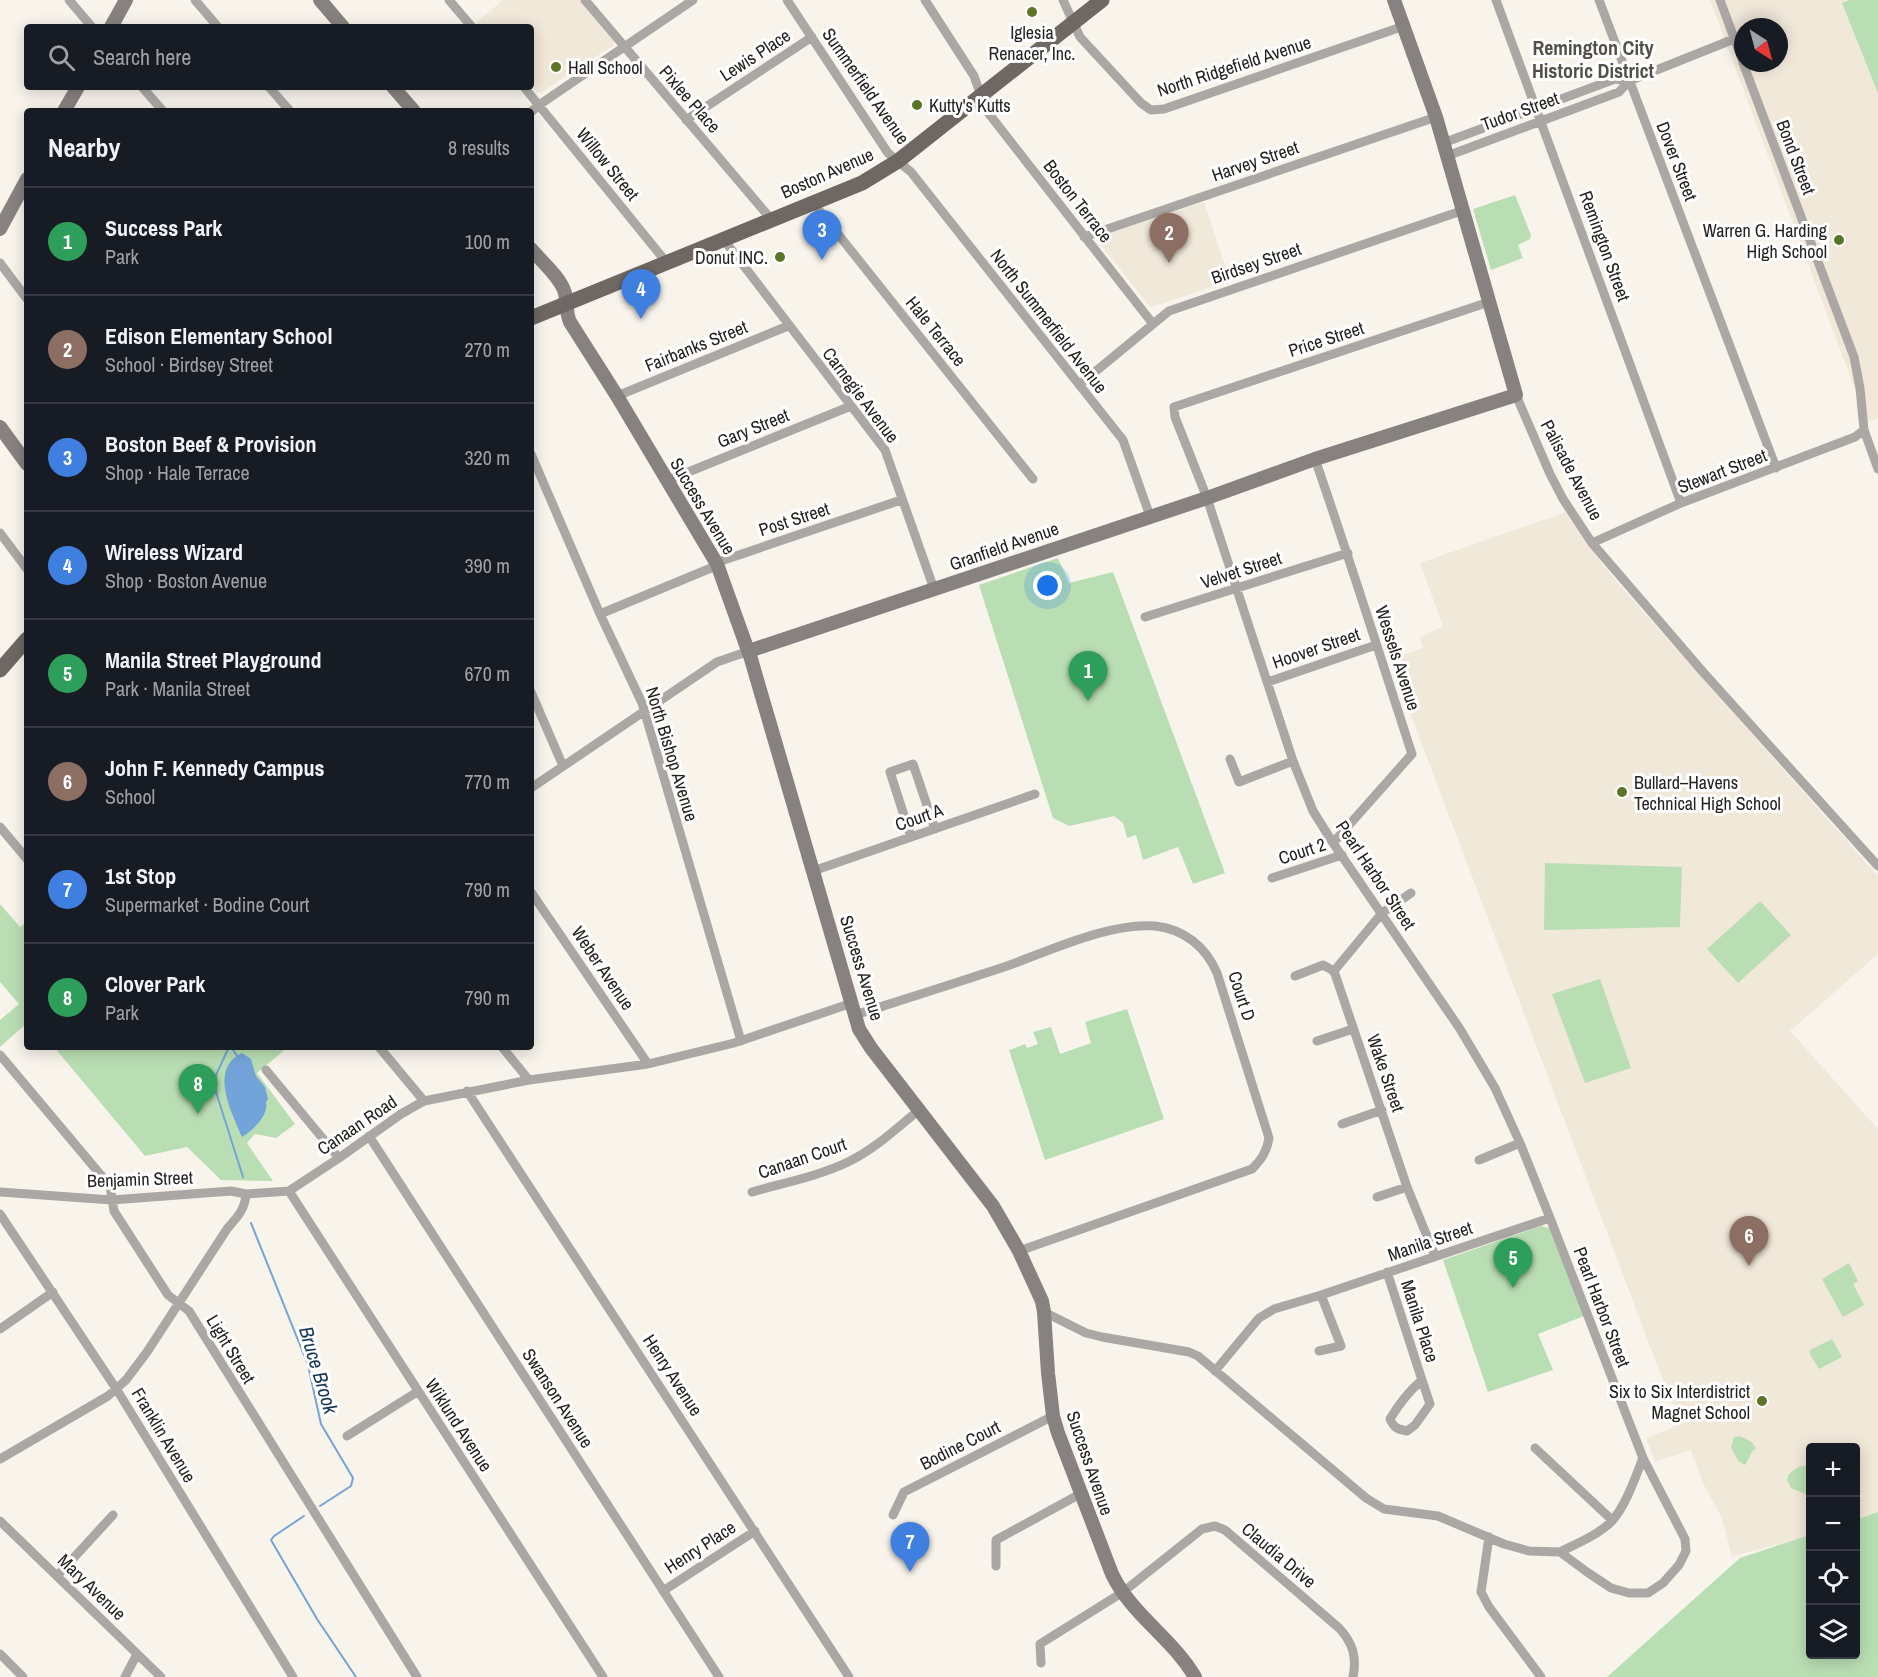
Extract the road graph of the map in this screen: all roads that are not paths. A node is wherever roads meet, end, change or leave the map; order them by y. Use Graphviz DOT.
graph roads {
  1 [pos="69,0"];
  2 [pos="126,0"];
  3 [pos="195,0"];
  4 [pos="320,0"];
  5 [pos="449,0"];
  6 [pos="585,0"];
  7 [pos="673,0"];
  8 [pos="693,0"];
  9 [pos="787,0"];
  10 [pos="925,0"];
  11 [pos="1063,0"];
  12 [pos="1102,0"];
  13 [pos="1394,0"];
  14 [pos="1496,0"];
  15 [pos="1599,0"];
  16 [pos="1720,0"];
  17 [pos="678,9"];
  18 [pos="1073,23"];
  19 [pos="89,24"];
  20 [pos="113,24"];
  21 [pos="215,24"];
  22 [pos="340,24"];
  23 [pos="469,24"];
  24 [pos="1404,26"];
  25 [pos="812,37"];
  26 [pos="1734,39"];
  27 [pos="623,46"];
  28 [pos="1746,72"];
  29 [pos="1629,81"];
  30 [pos="76,90"];
  31 [pos="145,90"];
  32 [pos="272,90"];
  33 [pos="396,90"];
  34 [pos="526,90"];
  35 [pos="980,96"];
  36 [pos="539,105"];
  37 [pos="66,108"];
  38 [pos="160,108"];
  39 [pos="287,108"];
  40 [pos="411,108"];
  41 [pos="1537,108"];
  42 [pos="534,109"];
  43 [pos="1436,117"];
  44 [pos="686,120"];
  45 [pos="1542,121"];
  46 [pos="1443,142"];
  47 [pos="1447,156"];
  48 [pos="898,161"];
  49 [pos="24,185"];
  50 [pos="814,204"];
  51 [pos="1464,210"];
  52 [pos="771,219"];
  53 [pos="0,229"];
  54 [pos="1084,237"];
  55 [pos="724,240"];
  56 [pos="534,253"];
  57 [pos="0,263"];
  58 [pos="667,263"];
  59 [pos="24,295"];
  60 [pos="1489,302"];
  61 [pos="566,303"];
  62 [pos="534,317"];
  63 [pos="1153,324"];
  64 [pos="788,326"];
  65 [pos="1079,385"];
  66 [pos="1516,395"];
  67 [pos="617,396"];
  68 [pos="851,406"];
  69 [pos="1174,407"];
  70 [pos="0,427"];
  71 [pos="1864,430"];
  72 [pos="1315,459"];
  73 [pos="24,460"];
  74 [pos="534,461"];
  75 [pos="1776,468"];
  76 [pos="1878,469"];
  77 [pos="1033,479"];
  78 [pos="666,481"];
  79 [pos="1207,498"];
  80 [pos="902,500"];
  81 [pos="1681,503"];
  82 [pos="1150,516"];
  83 [pos="0,533"];
  84 [pos="1592,543"];
  85 [pos="1348,553"];
  86 [pos="717,564"];
  87 [pos="24,566"];
  88 [pos="934,589"];
  89 [pos="1236,589"];
  90 [pos="600,614"];
  91 [pos="1145,617"];
  92 [pos="24,643"];
  93 [pos="1376,645"];
  94 [pos="749,651"];
  95 [pos="0,670"];
  96 [pos="1268,682"];
  97 [pos="534,699"];
  98 [pos="644,711"];
  99 [pos="1230,759"];
  100 [pos="1293,761"];
  101 [pos="563,766"];
  102 [pos="534,786"];
  103 [pos="1035,794"];
  104 [pos="0,827"];
  105 [pos="935,829"];
  106 [pos="911,837"];
  107 [pos="1333,843"];
  108 [pos="24,855"];
  109 [pos="1342,855"];
  110 [pos="1878,866"];
  111 [pos="813,871"];
  112 [pos="1272,878"];
  113 [pos="1411,893"];
  114 [pos="534,896"];
  115 [pos="1382,913"];
  116 [pos="1334,971"];
  117 [pos="1295,976"];
  118 [pos="853,1009"];
  119 [pos="1353,1029"];
  120 [pos="741,1041"];
  121 [pos="1317,1041"];
  122 [pos="382,1050"];
  123 [pos="504,1050"];
  124 [pos="0,1055"];
  125 [pos="648,1064"];
  126 [pos="266,1070"];
  127 [pos="529,1080"];
  128 [pos="467,1091"];
  129 [pos="424,1101"];
  130 [pos="919,1110"];
  131 [pos="1382,1110"];
  132 [pos="1342,1124"];
  133 [pos="369,1136"];
  134 [pos="1520,1143"];
  135 [pos="339,1158"];
  136 [pos="1479,1160"];
  137 [pos="1407,1187"];
  138 [pos="289,1191"];
  139 [pos="0,1192"];
  140 [pos="752,1192"];
  141 [pos="246,1194"];
  142 [pos="1377,1197"];
  143 [pos="112,1200"];
  144 [pos="0,1214"];
  145 [pos="1550,1218"];
  146 [pos="1019,1251"];
  147 [pos="1435,1256"];
  148 [pos="1387,1272"];
  149 [pos="53,1292"];
  150 [pos="1321,1295"];
  151 [pos="179,1303"];
  152 [pos="1044,1312"];
  153 [pos="0,1329"];
  154 [pos="1318,1351"];
  155 [pos="1215,1371"];
  156 [pos="1422,1380"];
  157 [pos="117,1390"];
  158 [pos="417,1392"];
  159 [pos="1053,1416"];
  160 [pos="347,1436"];
  161 [pos="1535,1448"];
  162 [pos="1643,1458"];
  163 [pos="0,1459"];
  164 [pos="1080,1494"];
  165 [pos="113,1515"];
  166 [pos="893,1515"];
  167 [pos="1612,1520"];
  168 [pos="0,1521"];
  169 [pos="755,1531"];
  170 [pos="1489,1537"];
  171 [pos="1560,1552"];
  172 [pos="996,1566"];
  173 [pos="57,1576"];
  174 [pos="663,1591"];
  175 [pos="1123,1592"];
  176 [pos="0,1654"];
  177 [pos="137,1654"];
  178 [pos="1041,1663"];
  179 [pos="23,1677"];
  180 [pos="125,1677"];
  181 [pos="161,1677"];
  182 [pos="293,1677"];
  183 [pos="417,1677"];
  184 [pos="603,1677"];
  185 [pos="719,1677"];
  186 [pos="849,1677"];
  187 [pos="1195,1677"];
  188 [pos="1353,1677"];
  189 [pos="1541,1677"];
  1 -- 19 [label="street"];
  2 -- 20 [label="street"];
  3 -- 21 [label="street"];
  4 -- 22 [label="street"];
  5 -- 23 [label="street"];
  6 -- 27 [label="street, Pixlee Place"];
  7 -- 17 [label="street"];
  8 -- 17 [label="street"];
  9 -- 25 [label="street, Summerfield Avenue"];
  10 -- 35 [label="street, Boston Terrace"];
  11 -- 18 [label="street"];
  12 -- 18 [label="main road, Boston Avenue"];
  13 -- 24 [label="street, Palisade Avenue"];
  14 -- 41 [label="street, Remington Street"];
  15 -- 29 [label="street, Dover Street"];
  16 -- 26 [label="street, Bond Street"];
  17 -- 27 [label="street"];
  18 -- 24 [label="street, North Ridgefield Avenue"];
  18 -- 35 [label="main road, Boston Avenue"];
  24 -- 43 [label="street, Palisade Avenue"];
  25 -- 44 [label="street, Lewis Place"];
  25 -- 48 [label="street, Summerfield Avenue"];
  26 -- 29 [label="street, Tudor Street"];
  27 -- 36 [label="street"];
  27 -- 44 [label="street, Pixlee Place"];
  28 -- 71 [label="street, Bond Street"];
  29 -- 41 [label="street"];
  29 -- 45 [label="street, Tudor Street"];
  29 -- 75 [label="street, Dover Street"];
  30 -- 37 [label="street"];
  31 -- 38 [label="street"];
  32 -- 39 [label="street"];
  33 -- 40 [label="street"];
  34 -- 36 [label="street, Willow Street"];
  35 -- 48 [label="main road, Boston Avenue"];
  35 -- 54 [label="street, Boston Terrace"];
  36 -- 42 [label="street"];
  36 -- 58 [label="street, Willow Street"];
  41 -- 45 [label="street, Remington Street"];
  41 -- 46 [label="street"];
  43 -- 46 [label="street, Palisade Avenue"];
  43 -- 54 [label="street, Harvey Street"];
  44 -- 52 [label="street, Pixlee Place"];
  45 -- 47 [label="street, Tudor Street"];
  45 -- 81 [label="street, Remington Street"];
  46 -- 47 [label="street, Palisade Avenue"];
  47 -- 51 [label="street, Palisade Avenue"];
  48 -- 50 [label="main road, Boston Avenue"];
  48 -- 65 [label="street, North Summerfield Avenue"];
  49 -- 53 [label="street"];
  50 -- 52 [label="main road, Boston Avenue"];
  50 -- 77 [label="street, Hale Terrace"];
  51 -- 60 [label="street, Palisade Avenue"];
  51 -- 63 [label="street, Birdsey Street"];
  52 -- 55 [label="main road, Boston Avenue"];
  54 -- 63 [label="street, Boston Terrace"];
  55 -- 58 [label="main road, Boston Avenue"];
  55 -- 64 [label="street, Carnegie Avenue"];
  56 -- 61 [label="street, Success Avenue"];
  57 -- 59 [label="street"];
  58 -- 61 [label="main road, Boston Avenue"];
  60 -- 66 [label="street, Palisade Avenue"];
  60 -- 69 [label="street, Price Street"];
  61 -- 62 [label="main road, Boston Avenue"];
  61 -- 67 [label="street, Success Avenue"];
  63 -- 65 [label="street, Birdsey Street"];
  64 -- 67 [label="street, Fairbanks Street"];
  64 -- 68 [label="street, Carnegie Avenue"];
  65 -- 82 [label="street, North Summerfield Avenue"];
  66 -- 72 [label="street, Granfield Avenue"];
  66 -- 84 [label="street, Palisade Avenue"];
  67 -- 78 [label="street, Success Avenue"];
  68 -- 78 [label="street, Gary Street"];
  68 -- 80 [label="street, Carnegie Avenue"];
  69 -- 79 [label="street, Pearl Harbor Street"];
  70 -- 73 [label="street"];
  71 -- 75 [label="street, Stewart Street"];
  71 -- 76 [label="street, Bond Street"];
  72 -- 79 [label="street, Granfield Avenue"];
  72 -- 85 [label="street, Wessels Avenue"];
  74 -- 90 [label="street, North Bishop Avenue"];
  75 -- 81 [label="street, Stewart Street"];
  78 -- 86 [label="street, Success Avenue"];
  79 -- 82 [label="street, Granfield Avenue"];
  79 -- 89 [label="street, Pearl Harbor Street"];
  80 -- 86 [label="street, Post Street"];
  80 -- 88 [label="street, Carnegie Avenue"];
  81 -- 84 [label="street, Stewart Street"];
  82 -- 88 [label="street, Granfield Avenue"];
  83 -- 87 [label="street"];
  84 -- 110 [label="street, Palisade Avenue"];
  85 -- 89 [label="street, Velvet Street"];
  85 -- 93 [label="street, Wessels Avenue"];
  86 -- 90 [label="street, Post Street"];
  86 -- 94 [label="street, Success Avenue"];
  88 -- 94 [label="street, Granfield Avenue"];
  89 -- 91 [label="street, Velvet Street"];
  89 -- 96 [label="street, Pearl Harbor Street"];
  90 -- 98 [label="street, North Bishop Avenue"];
  92 -- 95 [label="main road"];
  93 -- 96 [label="street, Hoover Street"];
  93 -- 107 [label="street, Wessels Avenue"];
  94 -- 98 [label="street, Granfield Avenue"];
  94 -- 111 [label="street, Success Avenue"];
  96 -- 100 [label="street, Pearl Harbor Street"];
  97 -- 101 [label="street"];
  98 -- 101 [label="street, Granfield Avenue"];
  98 -- 120 [label="street, North Bishop Avenue"];
  99 -- 100 [label="street"];
  100 -- 107 [label="street, Pearl Harbor Street"];
  101 -- 102 [label="street, Granfield Avenue"];
  103 -- 105 [label="street, Court A"];
  104 -- 108 [label="street"];
  105 -- 106 [label="street, Court A"];
  105 -- 106 [label="street"];
  106 -- 111 [label="street, Court A"];
  107 -- 109 [label="street, Pearl Harbor Street"];
  109 -- 112 [label="street, Court 2"];
  109 -- 115 [label="street, Pearl Harbor Street"];
  111 -- 118 [label="street, Success Avenue"];
  113 -- 115 [label="street"];
  114 -- 125 [label="street, Weber Avenue"];
  115 -- 116 [label="street"];
  115 -- 134 [label="street, Pearl Harbor Street"];
  116 -- 117 [label="street"];
  116 -- 119 [label="street, Wake Street"];
  118 -- 120 [label="street, Canaan Road"];
  118 -- 130 [label="street, Success Avenue"];
  118 -- 146 [label="street, Court D"];
  119 -- 121 [label="street"];
  119 -- 131 [label="street, Wake Street"];
  120 -- 125 [label="street, Canaan Road"];
  122 -- 129 [label="street"];
  123 -- 127 [label="street"];
  124 -- 143 [label="street, Light Street"];
  125 -- 127 [label="street, Canaan Road"];
  126 -- 135 [label="street"];
  127 -- 128 [label="street, Canaan Road"];
  128 -- 129 [label="street, Canaan Road"];
  128 -- 169 [label="street, Henry Avenue"];
  129 -- 133 [label="street, Canaan Road"];
  130 -- 140 [label="street, Canaan Court"];
  130 -- 146 [label="street, Success Avenue"];
  131 -- 132 [label="street"];
  131 -- 137 [label="street, Wake Street"];
  133 -- 135 [label="street, Canaan Road"];
  133 -- 174 [label="street, Swanson Avenue"];
  134 -- 136 [label="street"];
  134 -- 145 [label="street, Pearl Harbor Street"];
  135 -- 138 [label="street, Canaan Road"];
  137 -- 142 [label="street"];
  137 -- 147 [label="street, Wake Street"];
  138 -- 141 [label="street, Canaan Road"];
  138 -- 158 [label="street, Wiklund Avenue"];
  139 -- 143 [label="street, Benjamin Street"];
  141 -- 143 [label="street, Benjamin Street"];
  141 -- 151 [label="street"];
  143 -- 151 [label="street, Light Street"];
  144 -- 149 [label="street, Franklin Avenue"];
  145 -- 147 [label="street, Manila Street"];
  145 -- 162 [label="street, Pearl Harbor Street"];
  146 -- 152 [label="street, Success Avenue"];
  147 -- 148 [label="street, Manila Street"];
  148 -- 150 [label="street, Manila Street"];
  148 -- 156 [label="street, Manila Place"];
  149 -- 153 [label="street"];
  149 -- 157 [label="street, Franklin Avenue"];
  150 -- 154 [label="street"];
  150 -- 155 [label="street, Manila Street"];
  151 -- 157 [label="street"];
  151 -- 183 [label="street, Light Street"];
  152 -- 155 [label="street"];
  152 -- 159 [label="street, Success Avenue"];
  155 -- 170 [label="street"];
  156 -- 156 [label="street, Manila Place"];
  157 -- 163 [label="street"];
  157 -- 182 [label="street, Franklin Avenue"];
  158 -- 160 [label="street"];
  158 -- 184 [label="street, Wiklund Avenue"];
  159 -- 164 [label="street, Success Avenue"];
  159 -- 166 [label="street, Bodine Court"];
  161 -- 167 [label="street"];
  162 -- 167 [label="street"];
  162 -- 171 [label="street, Pearl Harbor Street"];
  164 -- 172 [label="street"];
  164 -- 175 [label="street, Success Avenue"];
  165 -- 173 [label="street"];
  167 -- 171 [label="street"];
  168 -- 173 [label="street, Mary Avenue"];
  169 -- 174 [label="street, Henry Place"];
  169 -- 186 [label="street, Henry Avenue"];
  170 -- 171 [label="street"];
  170 -- 189 [label="street"];
  173 -- 177 [label="street, Mary Avenue"];
  174 -- 185 [label="street, Swanson Avenue"];
  175 -- 178 [label="street, Claudia Drive"];
  175 -- 187 [label="street, Success Avenue"];
  175 -- 188 [label="street, Claudia Drive"];
  176 -- 179 [label="street"];
  177 -- 180 [label="street"];
  177 -- 181 [label="street, Mary Avenue"];
}
